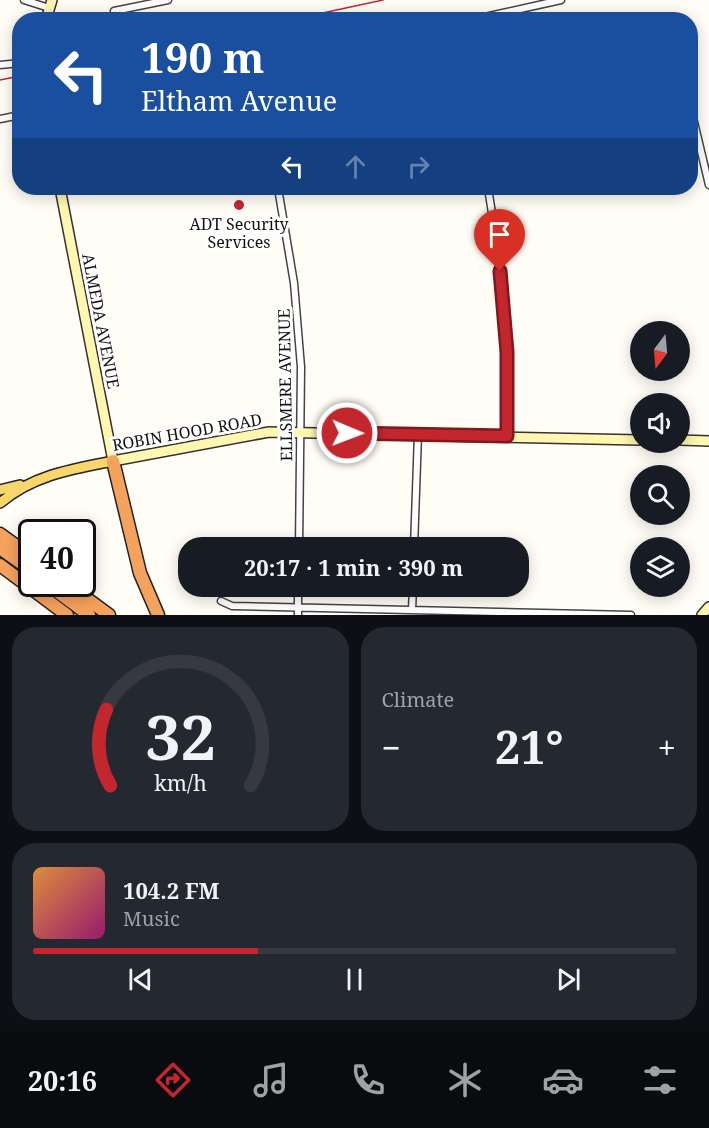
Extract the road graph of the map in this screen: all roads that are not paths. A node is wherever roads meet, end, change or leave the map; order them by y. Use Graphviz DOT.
graph roads {
  1 [pos="24,0"];
  2 [pos="168,0"];
  3 [pos="561,0"];
  4 [pos="157,1"];
  5 [pos="51,4"];
  6 [pos="114,11"];
  7 [pos="507,12"];
  8 [pos="698,138"];
  9 [pos="709,184"];
  10 [pos="61,195"];
  11 [pos="279,195"];
  12 [pos="489,195"];
  13 [pos="302,432"];
  14 [pos="418,434"];
  15 [pos="507,436"];
  16 [pos="630,440"];
  17 [pos="690,440"];
  18 [pos="709,441"];
  19 [pos="113,461"];
  20 [pos="31,482"];
  21 [pos="0,490"];
  22 [pos="0,503"];
  23 [pos="0,534"];
  24 [pos="299,537"];
  25 [pos="414,537"];
  26 [pos="18,547"];
  27 [pos="0,548"];
  28 [pos="18,562"];
  29 [pos="0,565"];
  30 [pos="65,597"];
  31 [pos="85,597"];
  32 [pos="413,597"];
  33 [pos="221,601"];
  34 [pos="271,607"];
  35 [pos="709,607"];
  36 [pos="412,610"];
  37 [pos="298,611"];
  38 [pos="533,614"];
  39 [pos="67,615"];
  40 [pos="89,615"];
  41 [pos="109,615"];
  42 [pos="158,615"];
  43 [pos="271,615"];
  44 [pos="631,615"];
  45 [pos="702,615"];
  1 -- 5 [label="street"];
  2 -- 4 [label="street"];
  3 -- 7 [label="street"];
  4 -- 6 [label="street"];
  8 -- 9 [label="street"];
  10 -- 19 [label="street, ALMEDA AVENUE"];
  11 -- 13 [label="street, ELLSMERE AVENUE"];
  12 -- 15 [label="street"];
  13 -- 14 [label="street, ROBIN HOOD ROAD"];
  13 -- 19 [label="street, ROBIN HOOD ROAD"];
  13 -- 24 [label="street, ELLSMERE AVENUE"];
  14 -- 15 [label="street, ROBIN HOOD ROAD"];
  14 -- 25 [label="street"];
  15 -- 16 [label="street, ROBIN HOOD ROAD"];
  17 -- 18 [label="street"];
  19 -- 20 [label="main road, ROBIN HOOD ROAD"];
  19 -- 42 [label="highway"];
  20 -- 21 [label="main road"];
  20 -- 22 [label="main road, ROBIN HOOD ROAD"];
  23 -- 26 [label="highway"];
  27 -- 28 [label="highway"];
  29 -- 39 [label="highway"];
  30 -- 40 [label="highway"];
  31 -- 41 [label="highway"];
  32 -- 36 [label="street"];
  33 -- 34 [label="street"];
  34 -- 37 [label="street"];
  34 -- 43 [label="street"];
  35 -- 45 [label="street"];
  36 -- 37 [label="street"];
  36 -- 38 [label="street"];
  38 -- 44 [label="street"];
}
